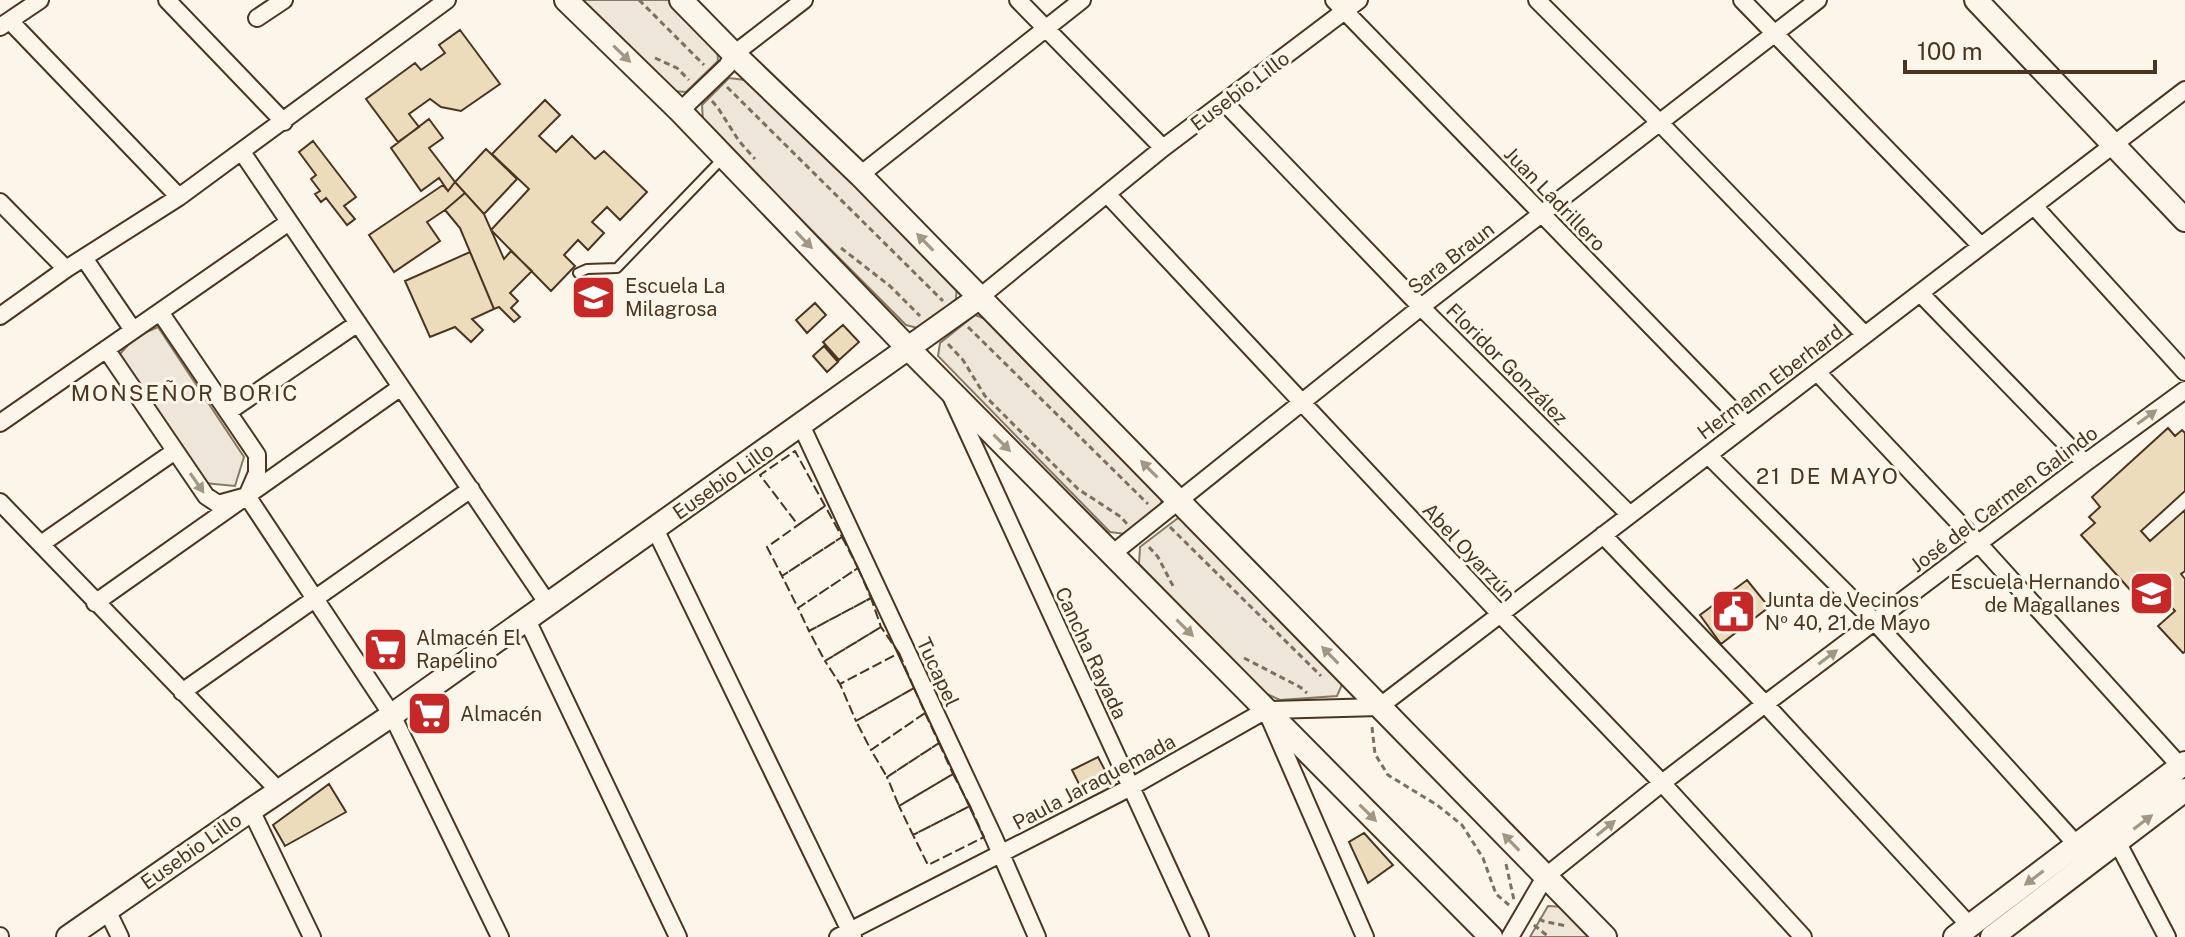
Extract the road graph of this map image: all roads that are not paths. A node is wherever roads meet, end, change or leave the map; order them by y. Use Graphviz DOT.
graph roads {
  1 [pos="40,0"];
  2 [pos="167,0"];
  3 [pos="284,0"];
  4 [pos="447,0"];
  5 [pos="566,0"];
  6 [pos="681,0"];
  7 [pos="804,0"];
  8 [pos="1018,0"];
  9 [pos="1082,0"];
  10 [pos="1359,0"];
  11 [pos="1537,0"];
  12 [pos="1742,0"];
  13 [pos="1818,0"];
  14 [pos="1976,0"];
  15 [pos="1339,6"];
  16 [pos="257,18"];
  17 [pos="5,24"];
  18 [pos="1046,28"];
  19 [pos="1775,34"];
  20 [pos="734,54"];
  21 [pos="2185,90"];
  22 [pos="1225,103"];
  23 [pos="680,111"];
  24 [pos="284,122"];
  25 [pos="1660,123"];
  26 [pos="2113,144"];
  27 [pos="1163,148"];
  28 [pos="242,152"];
  29 [pos="724,156"];
  30 [pos="860,175"];
  31 [pos="1107,194"];
  32 [pos="179,197"];
  33 [pos="0,202"];
  34 [pos="2034,206"];
  35 [pos="1541,213"];
  36 [pos="2185,220"];
  37 [pos="289,222"];
  38 [pos="1981,246"];
  39 [pos="84,258"];
  40 [pos="66,269"];
  41 [pos="578,273"];
  42 [pos="1920,293"];
  43 [pos="980,297"];
  44 [pos="1421,307"];
  45 [pos="3,308"];
  46 [pos="160,312"];
  47 [pos="358,323"];
  48 [pos="133,330"];
  49 [pos="1865,335"];
  50 [pos="908,348"];
  51 [pos="106,349"];
  52 [pos="1817,372"];
  53 [pos="2185,372"];
  54 [pos="946,386"];
  55 [pos="401,387"];
  56 [pos="2185,390"];
  57 [pos="1301,402"];
  58 [pos="228,412"];
  59 [pos="0,423"];
  60 [pos="801,425"];
  61 [pos="1747,425"];
  62 [pos="175,451"];
  63 [pos="1708,455"];
  64 [pos="2085,463"];
  65 [pos="471,489"];
  66 [pos="247,496"];
  67 [pos="1180,500"];
  68 [pos="0,502"];
  69 [pos="1630,515"];
  70 [pos="655,529"];
  71 [pos="1603,535"];
  72 [pos="1978,543"];
  73 [pos="41,544"];
  74 [pos="1112,554"];
  75 [pos="315,599"];
  76 [pos="95,603"];
  77 [pos="548,604"];
  78 [pos="1500,614"];
  79 [pos="527,620"];
  80 [pos="1875,622"];
  81 [pos="182,692"];
  82 [pos="1765,704"];
  83 [pos="1266,710"];
  84 [pos="392,715"];
  85 [pos="1377,719"];
  86 [pos="2183,765"];
  87 [pos="1662,783"];
  88 [pos="1131,787"];
  89 [pos="2185,790"];
  90 [pos="280,792"];
  91 [pos="251,810"];
  92 [pos="2112,832"];
  93 [pos="1001,854"];
  94 [pos="2082,854"];
  95 [pos="1545,877"];
  96 [pos="107,910"];
  97 [pos="1962,931"];
  98 [pos="847,935"];
  99 [pos="68,937"];
  100 [pos="120,937"];
  101 [pos="312,937"];
  102 [pos="500,937"];
  103 [pos="678,937"];
  104 [pos="1037,937"];
  105 [pos="1200,937"];
  106 [pos="1365,937"];
  107 [pos="1491,937"];
  108 [pos="1510,937"];
  109 [pos="1605,937"];
  110 [pos="1803,937"];
  111 [pos="1992,937"];
  112 [pos="2167,937"];
  1 -- 17 [label="street"];
  2 -- 24 [label="street"];
  3 -- 16 [label="street"];
  4 -- 24 [label="street"];
  5 -- 23 [label="main road, one-way"];
  6 -- 20 [label="main road"];
  7 -- 20 [label="street"];
  8 -- 18 [label="street"];
  9 -- 18 [label="street"];
  10 -- 15 [label="street, Eusebio Lillo"];
  11 -- 25 [label="street"];
  12 -- 19 [label="street"];
  13 -- 19 [label="street, Sara Braun"];
  14 -- 26 [label="main road"];
  15 -- 22 [label="street, Eusebio Lillo"];
  15 -- 35 [label="street, Juan Ladrillero"];
  17 -- 32 [label="street"];
  18 -- 27 [label="street"];
  18 -- 30 [label="street"];
  19 -- 25 [label="street, Sara Braun"];
  19 -- 38 [label="street"];
  20 -- 23 [label="street"];
  20 -- 30 [label="main road"];
  21 -- 26 [label="street, Hermann Eberhard"];
  22 -- 27 [label="street, Eusebio Lillo"];
  22 -- 44 [label="street, Floridor González"];
  23 -- 29 [label="main road"];
  24 -- 28 [label="street"];
  25 -- 35 [label="street, Sara Braun"];
  25 -- 49 [label="street"];
  26 -- 34 [label="street, Hermann Eberhard"];
  26 -- 36 [label="main road"];
  27 -- 31 [label="street, Eusebio Lillo"];
  28 -- 32 [label="street"];
  28 -- 37 [label="street"];
  29 -- 41 [label="lane"];
  29 -- 50 [label="main road, one-way"];
  43 -- 30 [label="main road, one-way"];
  31 -- 43 [label="street, Eusebio Lillo"];
  31 -- 57 [label="street, Abel Oyarzún"];
  32 -- 39 [label="street"];
  33 -- 40 [label="street"];
  34 -- 38 [label="street, Hermann Eberhard"];
  34 -- 53 [label="street"];
  35 -- 44 [label="street, Sara Braun"];
  35 -- 61 [label="street, Juan Ladrillero"];
  37 -- 46 [label="street"];
  37 -- 47 [label="street"];
  38 -- 42 [label="street, Hermann Eberhard"];
  39 -- 40 [label="street"];
  39 -- 48 [label="street"];
  40 -- 45 [label="street"];
  42 -- 49 [label="street, Hermann Eberhard"];
  42 -- 64 [label="street"];
  43 -- 50 [label="main road, Eusebio Lillo"];
  67 -- 43 [label="main road, one-way"];
  44 -- 57 [label="street, Sara Braun"];
  44 -- 69 [label="street, Floridor González"];
  46 -- 48 [label="street"];
  46 -- 58 [label="street"];
  47 -- 55 [label="street"];
  47 -- 58 [label="street"];
  48 -- 51 [label="street"];
  49 -- 52 [label="street, Hermann Eberhard"];
  50 -- 54 [label="main road"];
  50 -- 60 [label="main road, Eusebio Lillo"];
  51 -- 59 [label="street"];
  51 -- 62 [label="street"];
  52 -- 61 [label="street, Hermann Eberhard"];
  52 -- 72 [label="street"];
  54 -- 74 [label="main road, one-way"];
  54 -- 88 [label="street, Cancha Rayada"];
  55 -- 65 [label="street"];
  55 -- 66 [label="street"];
  64 -- 56 [label="street, José del Carmen Galindo, one-way"];
  57 -- 67 [label="street, Sara Braun"];
  57 -- 78 [label="street, Abel Oyarzún"];
  58 -- 66 [label="street"];
  60 -- 70 [label="main road, Eusebio Lillo"];
  60 -- 93 [label="street, Tucapel"];
  61 -- 63 [label="street, Hermann Eberhard"];
  62 -- 66 [label="street, one-way"];
  62 -- 73 [label="street"];
  63 -- 69 [label="street, Hermann Eberhard"];
  63 -- 80 [label="street"];
  64 -- 72 [label="street, José del Carmen Galindo"];
  65 -- 75 [label="street"];
  65 -- 77 [label="street"];
  66 -- 75 [label="street"];
  66 -- 76 [label="street"];
  67 -- 74 [label="street, Sara Braun"];
  85 -- 67 [label="main road, one-way"];
  68 -- 73 [label="street"];
  69 -- 71 [label="street, Hermann Eberhard"];
  70 -- 77 [label="main road, Eusebio Lillo"];
  70 -- 98 [label="street"];
  71 -- 78 [label="street, Hermann Eberhard"];
  71 -- 82 [label="street"];
  72 -- 80 [label="street, José del Carmen Galindo"];
  72 -- 86 [label="street"];
  73 -- 76 [label="street"];
  74 -- 83 [label="main road, one-way"];
  75 -- 81 [label="street"];
  75 -- 84 [label="street"];
  76 -- 81 [label="street"];
  77 -- 79 [label="main road, Eusebio Lillo"];
  78 -- 85 [label="street, Hermann Eberhard"];
  78 -- 87 [label="street, Abel Oyarzún"];
  79 -- 84 [label="main road, Eusebio Lillo"];
  79 -- 103 [label="street"];
  82 -- 80 [label="street, José del Carmen Galindo, one-way"];
  80 -- 94 [label="street"];
  81 -- 90 [label="street"];
  82 -- 87 [label="street, José del Carmen Galindo"];
  82 -- 97 [label="street"];
  83 -- 85 [label="street, Paula Jaraquemada"];
  83 -- 88 [label="street, Paula Jaraquemada"];
  83 -- 106 [label="street"];
  83 -- 107 [label="main road, one-way"];
  84 -- 90 [label="main road, Eusebio Lillo"];
  84 -- 102 [label="street"];
  95 -- 85 [label="main road, one-way"];
  86 -- 92 [label="main road"];
  95 -- 87 [label="street, José del Carmen Galindo, one-way"];
  87 -- 110 [label="street, Abel Oyarzún"];
  88 -- 93 [label="street, Paula Jaraquemada"];
  88 -- 105 [label="street, Cancha Rayada"];
  92 -- 89 [label="main road, one-way"];
  90 -- 91 [label="main road, Eusebio Lillo"];
  91 -- 96 [label="main road, Eusebio Lillo"];
  91 -- 101 [label="street"];
  92 -- 94 [label="main road"];
  92 -- 112 [label="street"];
  93 -- 98 [label="street, Paula Jaraquemada"];
  93 -- 104 [label="street, Tucapel"];
  94 -- 97 [label="main road, one-way"];
  94 -- 111 [label="main road"];
  95 -- 108 [label="street"];
  95 -- 109 [label="main road"];
  96 -- 99 [label="main road, Eusebio Lillo"];
  96 -- 100 [label="street"];
}
